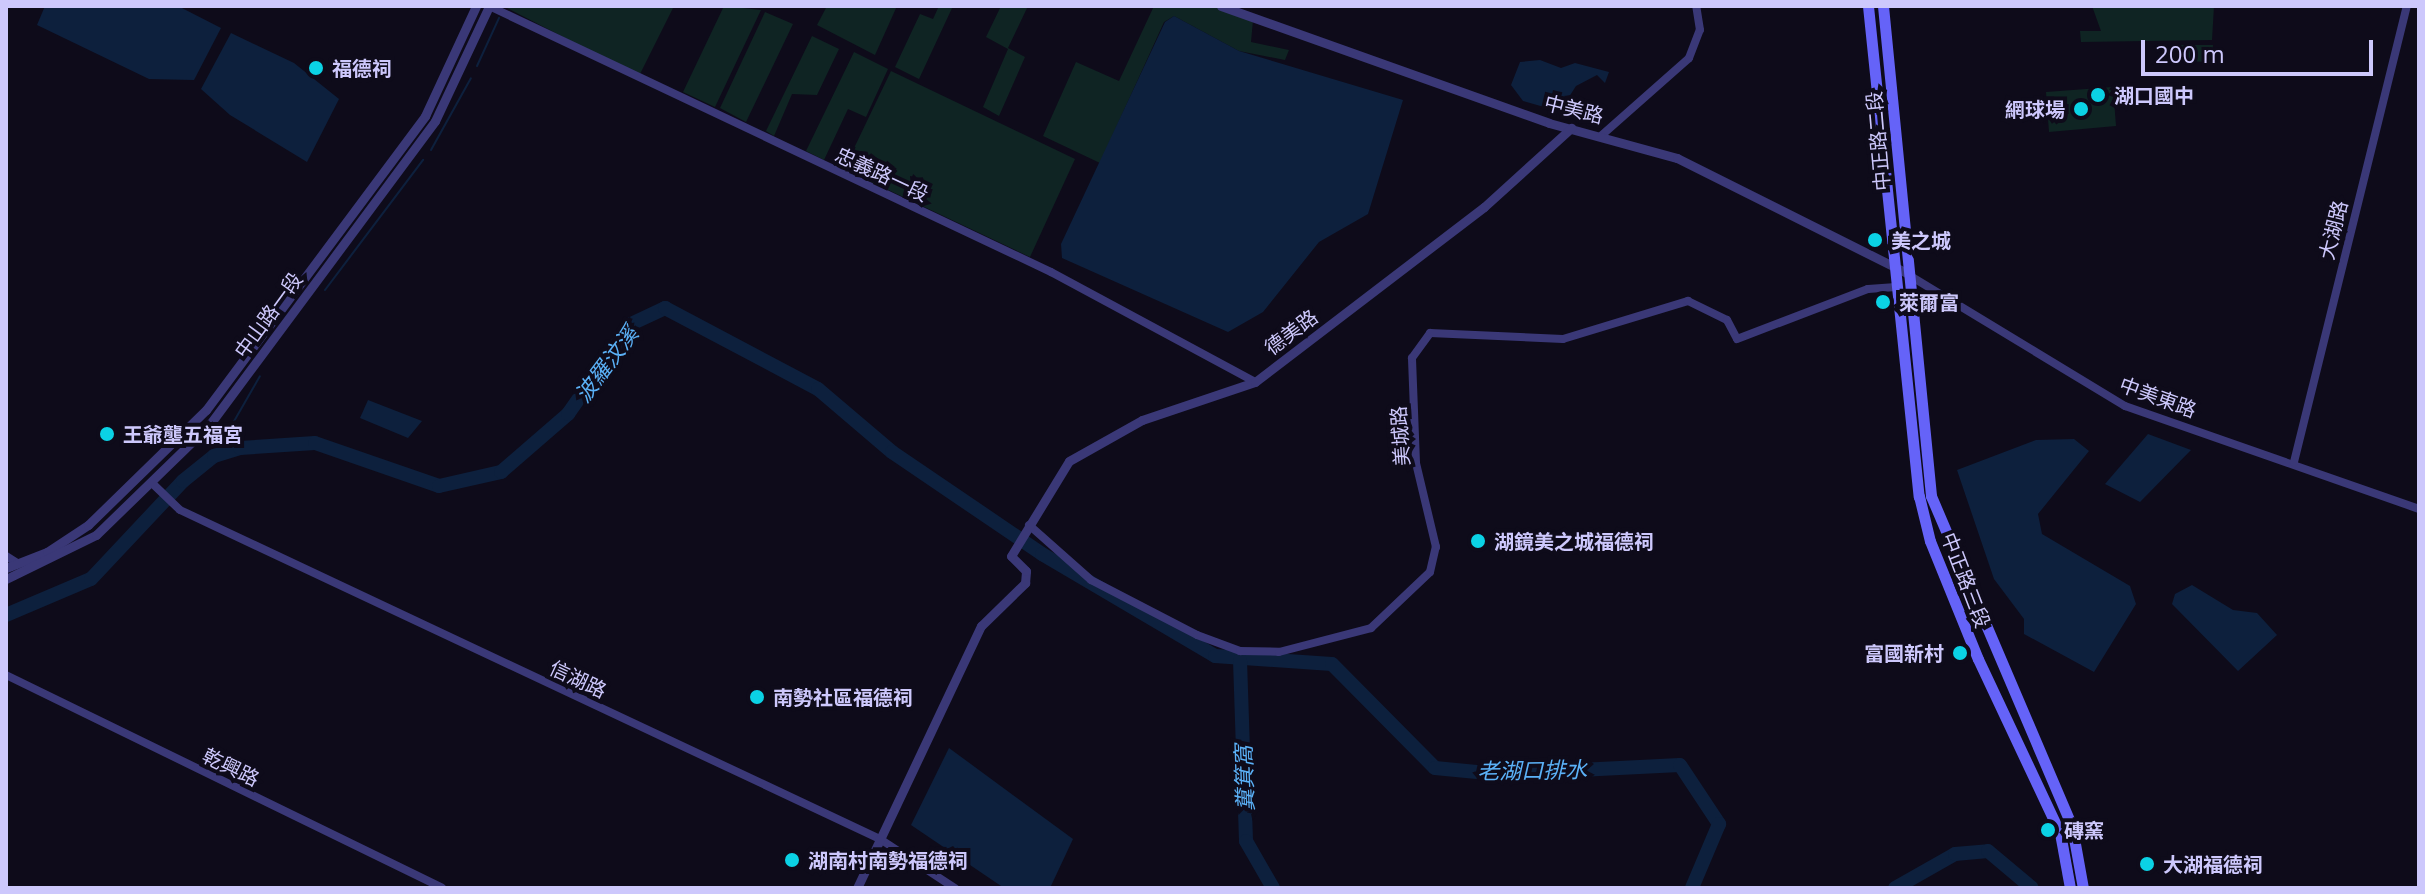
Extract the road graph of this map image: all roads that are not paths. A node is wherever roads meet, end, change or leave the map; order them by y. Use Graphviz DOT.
graph roads {
  1 [pos="476,6"];
  2 [pos="489,6"];
  3 [pos="1221,6"];
  4 [pos="1696,6"];
  5 [pos="1868,6"];
  6 [pos="1883,6"];
  7 [pos="2407,6"];
  8 [pos="1571,128"];
  9 [pos="1602,135"];
  10 [pos="1894,267"];
  11 [pos="1907,273"];
  12 [pos="1896,287"];
  13 [pos="1255,382"];
  14 [pos="2294,462"];
  15 [pos="153,484"];
  16 [pos="2419,509"];
  17 [pos="1027,529"];
  18 [pos="6,556"];
  19 [pos="17,563"];
  20 [pos="6,568"];
  21 [pos="6,579"];
  22 [pos="6,675"];
  23 [pos="880,839"];
  24 [pos="442,888"];
  25 [pos="857,888"];
  26 [pos="955,888"];
  27 [pos="2070,888"];
  28 [pos="2083,888"];
  1 -- 19 [label="street, 中山路一段"];
  2 -- 13 [label="street, 忠義路一段"];
  2 -- 15 [label="street, 中山路一段"];
  3 -- 8 [label="street, 中美路"];
  4 -- 9 [label="street"];
  5 -- 10 [label="main road, 中正路二段"];
  6 -- 11 [label="main road, 中正路二段"];
  7 -- 14 [label="street, 大湖路"];
  8 -- 9 [label="street, 中美路"];
  8 -- 13 [label="street, 德美路"];
  9 -- 10 [label="street, 中美路"];
  10 -- 11 [label="street, 中美路"];
  10 -- 12 [label="main road, 中正路三段"];
  11 -- 14 [label="street, 中美東路"];
  11 -- 28 [label="main road, 中正路三段"];
  12 -- 17 [label="street, 美城路"];
  12 -- 27 [label="main road, 中正路三段"];
  13 -- 17 [label="street, 德美路"];
  14 -- 16 [label="street, 中美東路"];
  15 -- 21 [label="street, 中山路一段"];
  15 -- 23 [label="street, 信湖路"];
  17 -- 23 [label="street, 德美路"];
  18 -- 19 [label="street"];
  19 -- 20 [label="street, 中山路一段"];
  22 -- 24 [label="street, 乾興路"];
  23 -- 25 [label="street"];
  23 -- 26 [label="street, 信湖路"];
}
